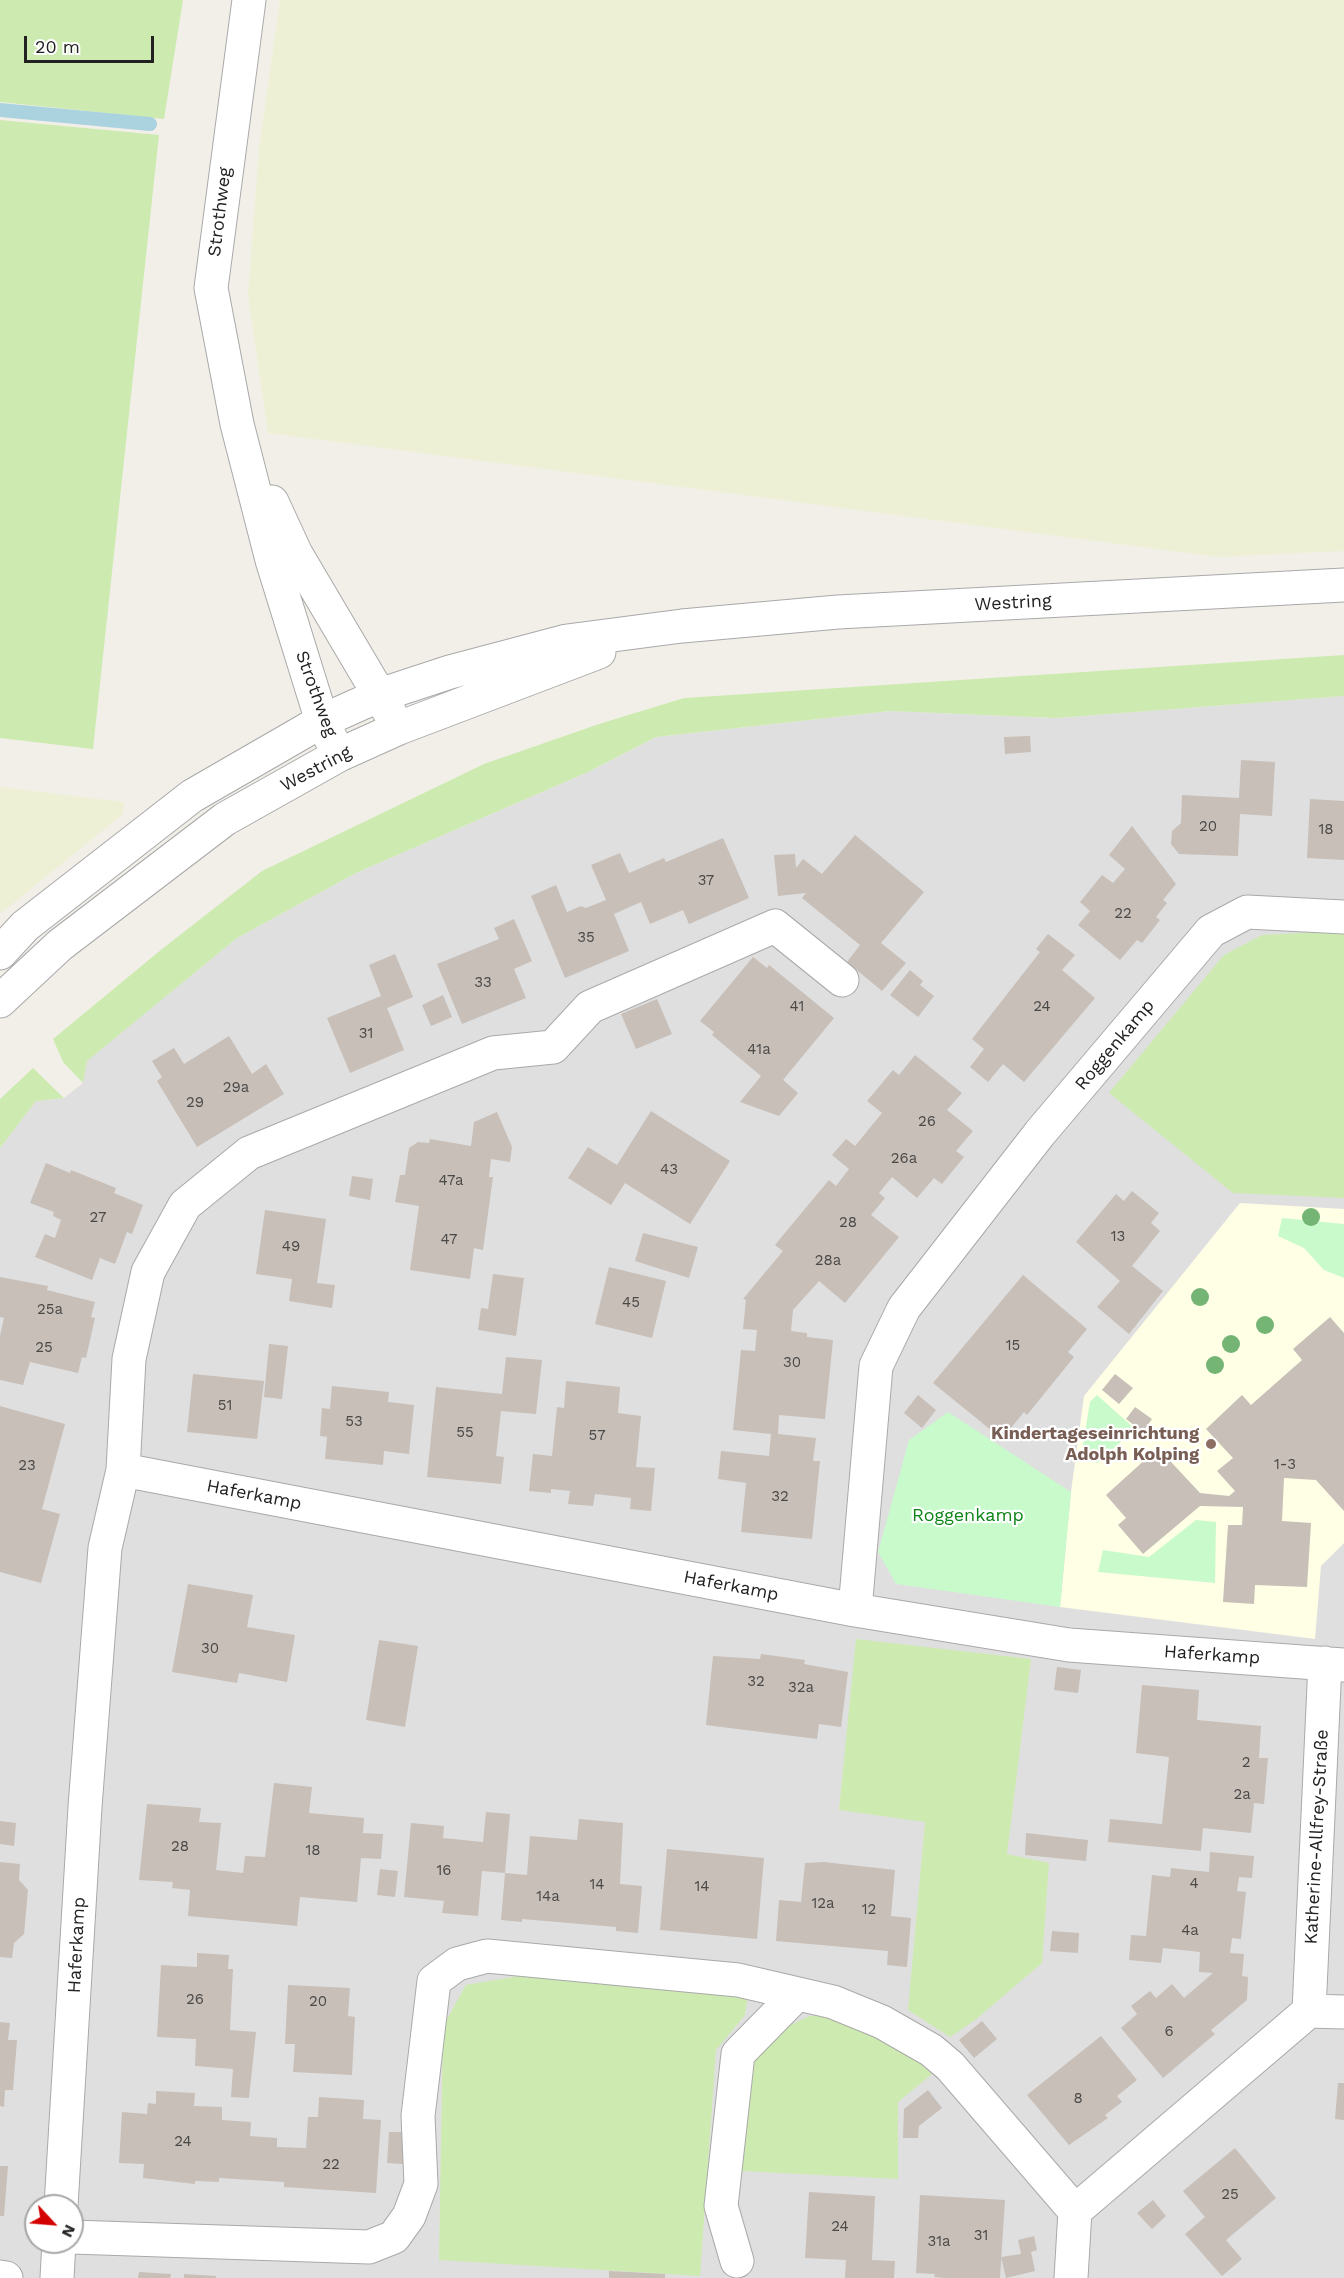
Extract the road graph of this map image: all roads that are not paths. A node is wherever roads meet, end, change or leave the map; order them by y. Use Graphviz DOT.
graph roads {
  1 [pos="249,0"];
  2 [pos="237,423"];
  3 [pos="1344,585"];
  4 [pos="681,626"];
  5 [pos="380,695"];
  6 [pos="322,721"];
  7 [pos="399,728"];
  8 [pos="339,755"];
  9 [pos="1344,917"];
  10 [pos="0,953"];
  11 [pos="842,980"];
  12 [pos="0,1001"];
  13 [pos="123,1470"];
  14 [pos="855,1610"];
  15 [pos="1334,1664"];
  16 [pos="796,1995"];
  17 [pos="1309,2011"];
  18 [pos="1344,2013"];
  19 [pos="62,2194"];
  20 [pos="1075,2211"];
  21 [pos="84,2237"];
  22 [pos="58,2254"];
  23 [pos="737,2261"];
  24 [pos="0,2277"];
  25 [pos="6,2278"];
  26 [pos="57,2278"];
  27 [pos="1071,2278"];
  1 -- 2 [label="street, Strothweg"];
  2 -- 5 [label="street, Strothweg"];
  2 -- 6 [label="street, Strothweg"];
  3 -- 4 [label="street, Westring"];
  4 -- 5 [label="street, Westring"];
  4 -- 7 [label="street, Westring"];
  5 -- 6 [label="street, Westring"];
  5 -- 7 [label="street, Strothweg"];
  6 -- 8 [label="street, Strothweg"];
  6 -- 10 [label="street, Westring"];
  7 -- 8 [label="street, Westring"];
  8 -- 12 [label="street, Westring"];
  9 -- 14 [label="street, Roggenkamp"];
  11 -- 13 [label="street, Haferkamp"];
  13 -- 14 [label="street, Haferkamp"];
  13 -- 19 [label="street, Haferkamp"];
  14 -- 15 [label="street, Haferkamp"];
  15 -- 17 [label="street, Katherine-Allfrey-Straße"];
  16 -- 20 [label="street"];
  16 -- 21 [label="street"];
  16 -- 23 [label="street"];
  17 -- 18 [label="street"];
  17 -- 20 [label="street"];
  20 -- 27 [label="street"];
  22 -- 26 [label="street"];
  24 -- 25 [label="street"];
}
